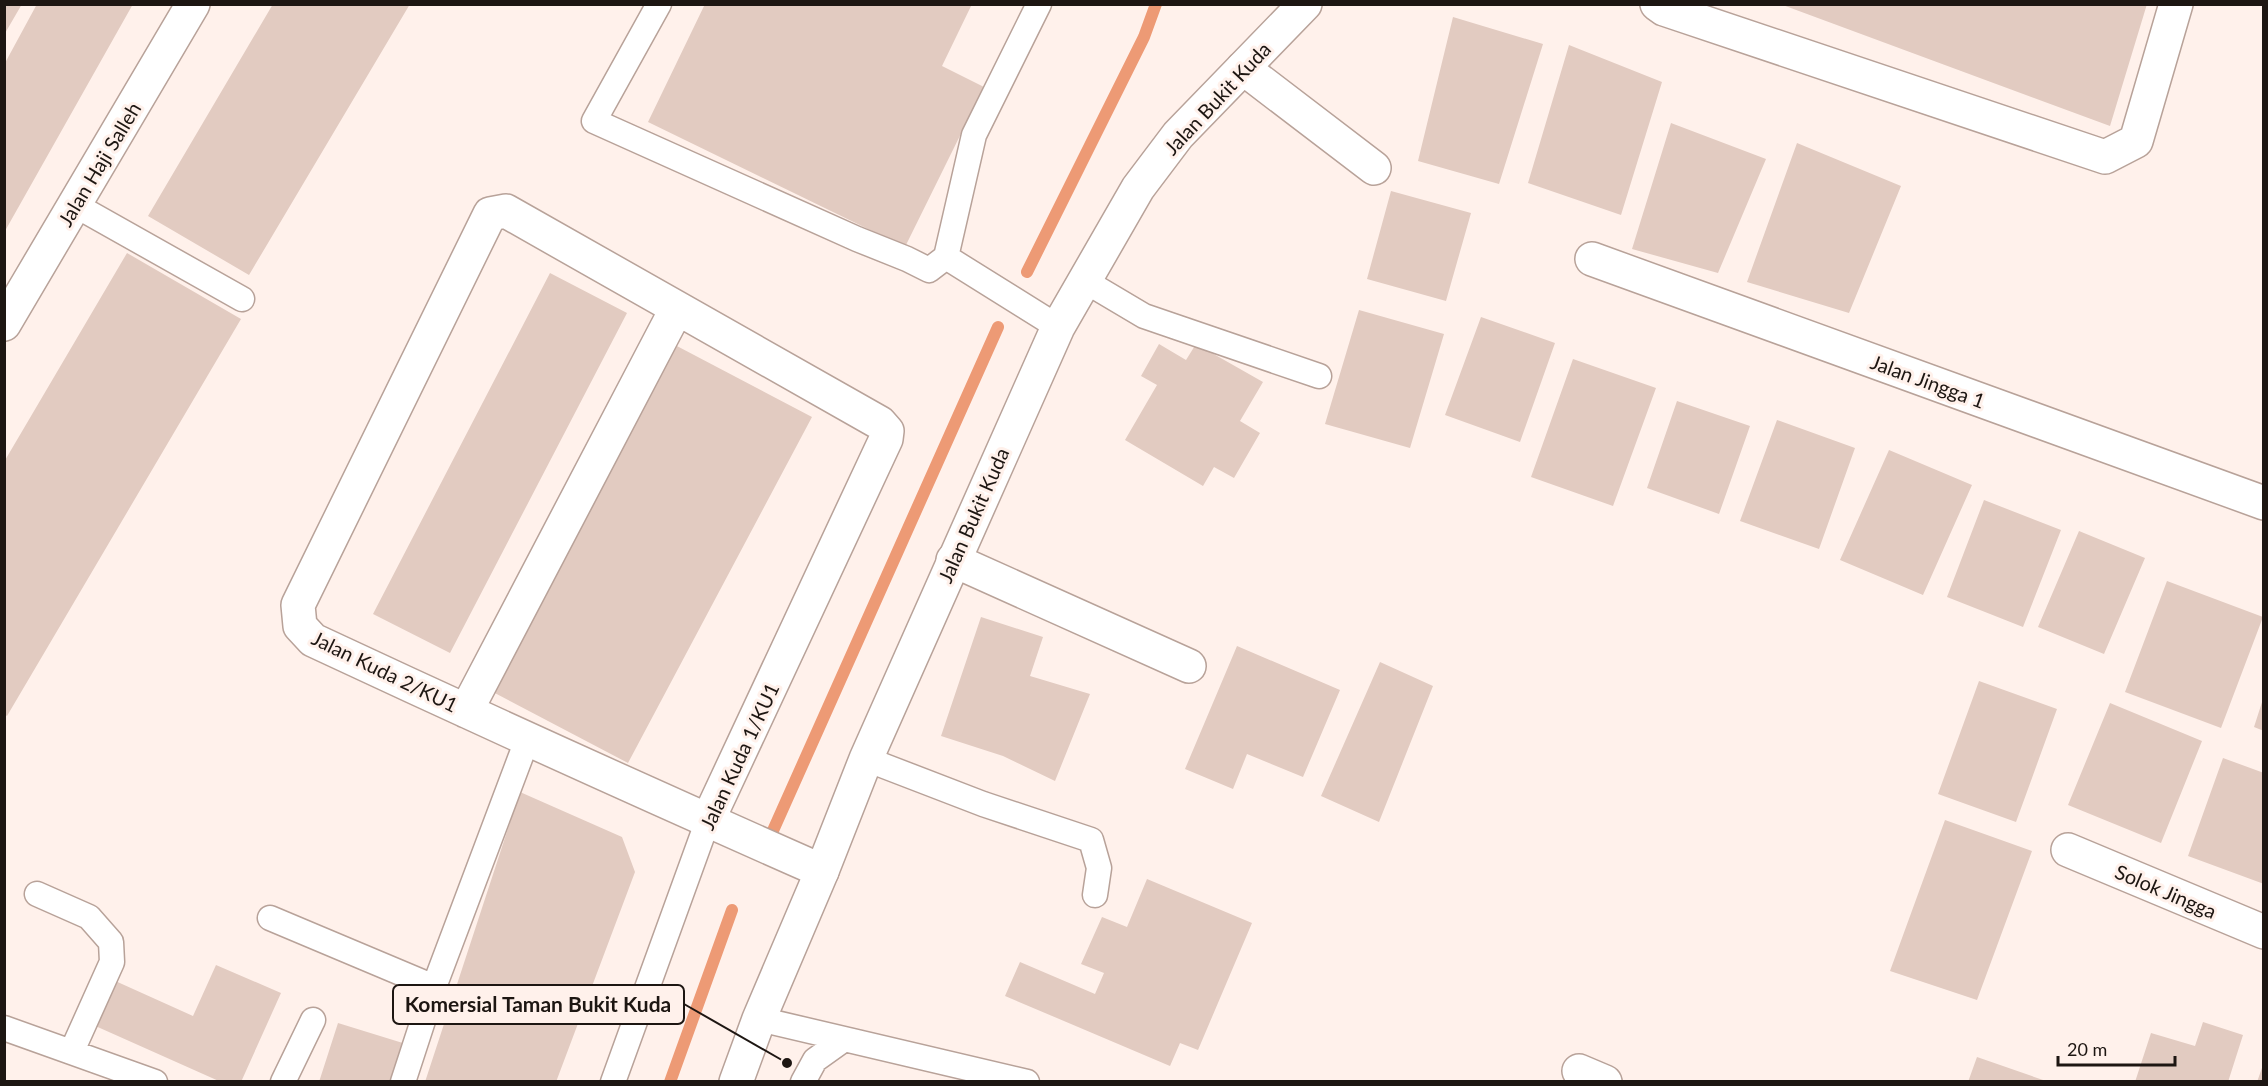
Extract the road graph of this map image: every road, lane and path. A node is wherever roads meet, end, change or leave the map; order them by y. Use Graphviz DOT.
graph roads {
  1 [pos="193,4"];
  2 [pos="659,4"];
  3 [pos="1039,4"];
  4 [pos="1305,4"];
  5 [pos="1657,4"];
  6 [pos="2176,4"];
  7 [pos="1244,68"];
  8 [pos="1374,168"];
  9 [pos="75,205"];
  10 [pos="946,257"];
  11 [pos="1592,259"];
  12 [pos="1085,281"];
  13 [pos="242,299"];
  14 [pos="677,308"];
  15 [pos="4,324"];
  16 [pos="1058,327"];
  17 [pos="1319,376"];
  18 [pos="2264,503"];
  19 [pos="953,560"];
  20 [pos="1189,666"];
  21 [pos="466,711"];
  22 [pos="527,740"];
  23 [pos="866,759"];
  24 [pos="708,820"];
  25 [pos="2068,850"];
  26 [pos="822,871"];
  27 [pos="37,894"];
  28 [pos="1095,895"];
  29 [pos="270,918"];
  30 [pos="2264,932"];
  31 [pos="434,987"];
  32 [pos="759,1019"];
  33 [pos="313,1020"];
  34 [pos="4,1028"];
  35 [pos="843,1040"];
  36 [pos="72,1051"];
  37 [pos="155,1082"];
  38 [pos="283,1082"];
  39 [pos="403,1082"];
  40 [pos="613,1082"];
  41 [pos="736,1082"];
  42 [pos="803,1082"];
  43 [pos="1027,1082"];
  1 -- 9 [label="street, Jalan Haji Salleh"];
  2 -- 10 [label="lane"];
  3 -- 10 [label="lane"];
  4 -- 7 [label="street, Jalan Bukit Kuda"];
  5 -- 6 [label="street"];
  7 -- 8 [label="street"];
  7 -- 12 [label="street, Jalan Bukit Kuda"];
  9 -- 13 [label="lane"];
  9 -- 15 [label="street, Jalan Haji Salleh"];
  10 -- 16 [label="lane"];
  11 -- 18 [label="street, Jalan Jingga 1"];
  12 -- 16 [label="street, Jalan Bukit Kuda"];
  12 -- 17 [label="lane"];
  14 -- 21 [label="street"];
  14 -- 21 [label="street, Jalan Kuda 2/KU1"];
  14 -- 24 [label="street, Jalan Kuda 1/KU1"];
  16 -- 19 [label="street, Jalan Bukit Kuda"];
  19 -- 20 [label="street"];
  19 -- 23 [label="street, Jalan Bukit Kuda"];
  21 -- 22 [label="street, Jalan Kuda 2/KU1"];
  22 -- 24 [label="street, Jalan Kuda 2/KU1"];
  22 -- 31 [label="lane"];
  23 -- 26 [label="street, Jalan Bukit Kuda"];
  23 -- 28 [label="lane"];
  24 -- 26 [label="street, Jalan Kuda 2/KU1"];
  24 -- 40 [label="lane, Jalan Kuda 1/KU1"];
  25 -- 30 [label="street, Solok Jingga"];
  26 -- 32 [label="street, Jalan Bukit Kuda"];
  27 -- 36 [label="lane"];
  29 -- 31 [label="lane"];
  31 -- 39 [label="lane"];
  32 -- 35 [label="lane"];
  32 -- 41 [label="street, Jalan Bukit Kuda"];
  33 -- 38 [label="lane"];
  34 -- 36 [label="lane"];
  35 -- 42 [label="lane"];
  35 -- 43 [label="lane"];
  36 -- 37 [label="lane"];
}
